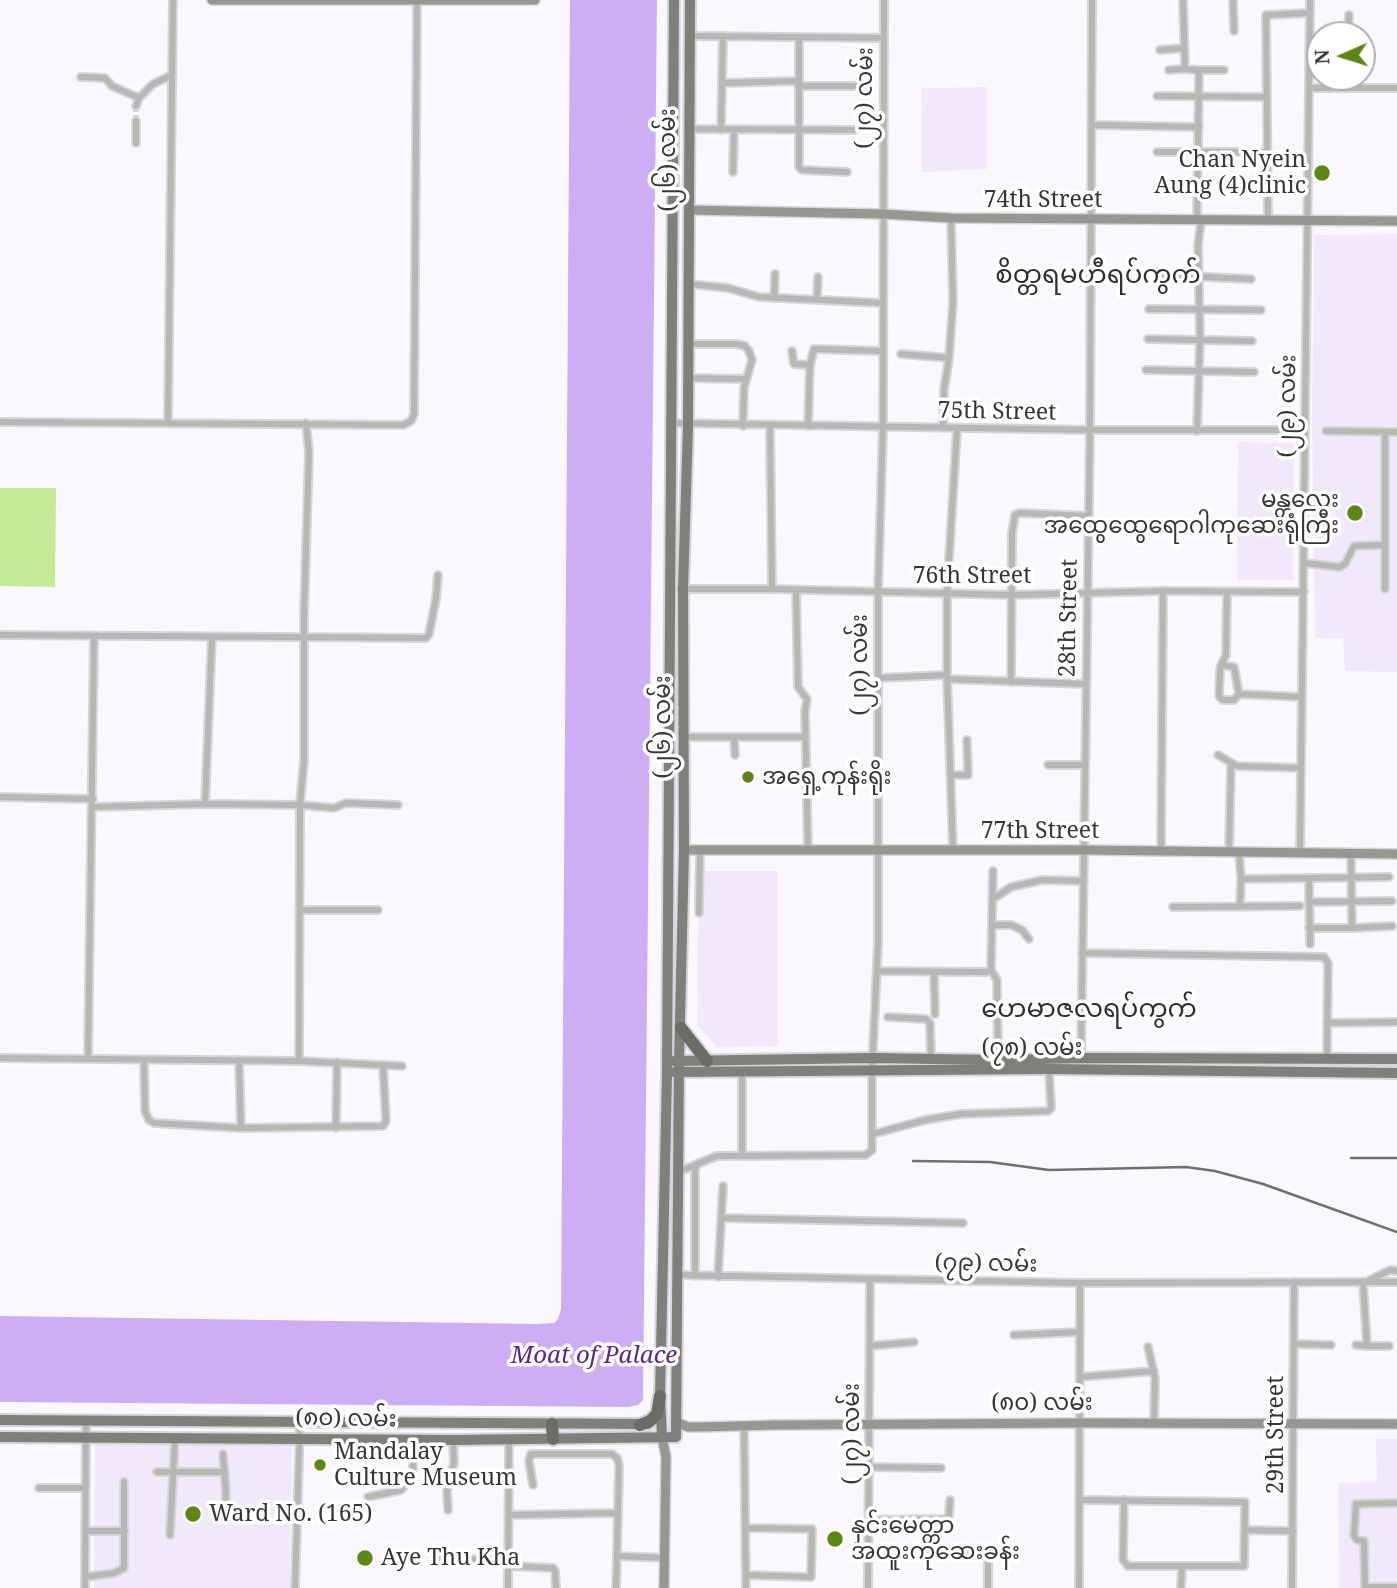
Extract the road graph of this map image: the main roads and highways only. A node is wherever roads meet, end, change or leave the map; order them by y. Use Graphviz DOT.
graph roads {
  1 [pos="674,0"];
  2 [pos="690,0"];
  3 [pos="681,1028"];
  4 [pos="1397,1059"];
  5 [pos="708,1061"];
  6 [pos="873,1064"];
  7 [pos="1080,1064"];
  8 [pos="673,1067"];
  9 [pos="1397,1074"];
  10 [pos="660,1396"];
  11 [pos="0,1420"];
  12 [pos="661,1422"];
  13 [pos="676,1422"];
  14 [pos="552,1424"];
  15 [pos="640,1425"];
  16 [pos="0,1437"];
  17 [pos="662,1437"];
  18 [pos="676,1437"];
  19 [pos="553,1439"];
  1 -- 8 [label="main road, (၂၆) လမ်း"];
  2 -- 3 [label="main road, (၂၆) လမ်း"];
  3 -- 5 [label="highway"];
  3 -- 8 [label="main road, (၂၆) လမ်း"];
  4 -- 7 [label="main road, (၇၈) လမ်း"];
  5 -- 6 [label="main road, (၇၈) လမ်း"];
  5 -- 8 [label="main road, (၇၈) လမ်း"];
  6 -- 7 [label="main road, (၇၈) လမ်း"];
  6 -- 7 [label="main road, (၇၈) လမ်း"];
  6 -- 8 [label="main road, (၇၈) လမ်း"];
  7 -- 9 [label="main road, (၇၈) လမ်း"];
  8 -- 10 [label="main road, (၂၆) လမ်း"];
  8 -- 13 [label="main road, (၂၆) လမ်း"];
  10 -- 12 [label="main road, (၂၆) လမ်း"];
  10 -- 15 [label="highway"];
  11 -- 14 [label="main road, (၈၀) လမ်း"];
  12 -- 13 [label="main road, (၈၀) လမ်း"];
  12 -- 15 [label="main road, (၈၀) လမ်း"];
  12 -- 17 [label="main road, (၂၆) လမ်း"];
  13 -- 18 [label="main road, (၂၆) လမ်း"];
  14 -- 15 [label="main road, (၈၀) လမ်း"];
  14 -- 19 [label="highway"];
  16 -- 19 [label="main road, (၈၀) လမ်း"];
  17 -- 18 [label="main road, (၈၀) လမ်း"];
  17 -- 19 [label="main road, (၈၀) လမ်း"];
}
